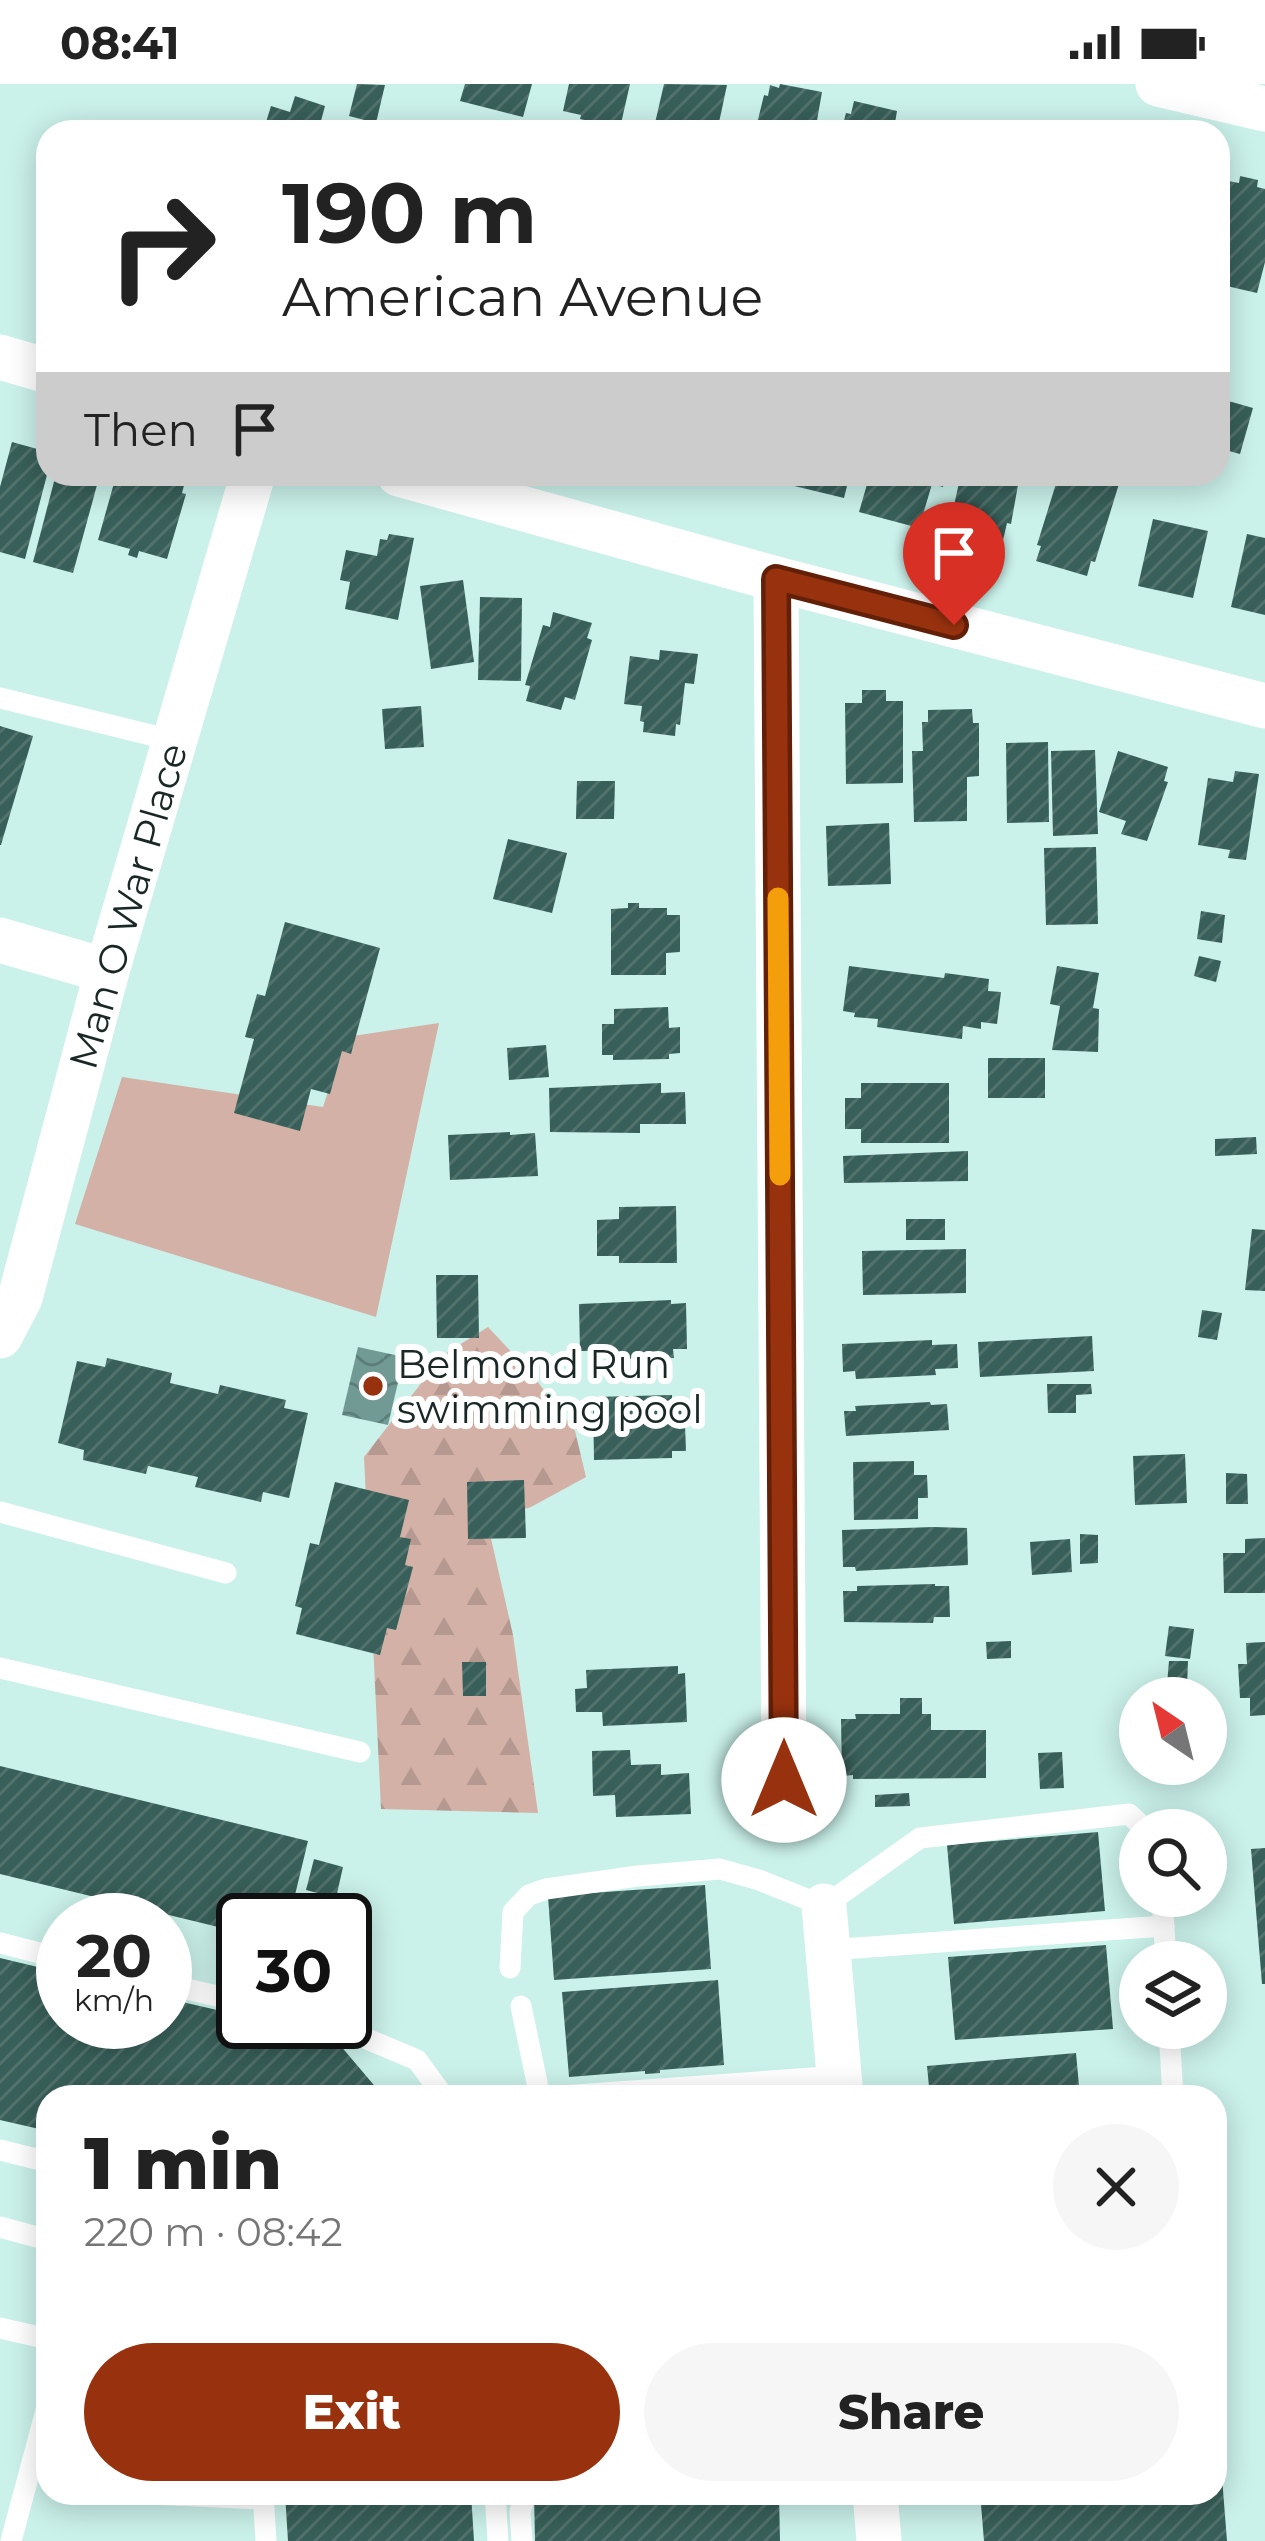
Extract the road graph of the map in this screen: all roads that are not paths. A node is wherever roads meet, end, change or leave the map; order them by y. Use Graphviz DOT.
graph roads {
  1 [pos="1158,84"];
  2 [pos="1265,109"];
  3 [pos="0,357"];
  4 [pos="36,368"];
  5 [pos="250,486"];
  6 [pos="442,486"];
  7 [pos="776,579"];
  8 [pos="0,698"];
  9 [pos="1265,706"];
  10 [pos="175,742"];
  11 [pos="0,940"];
  12 [pos="107,971"];
  13 [pos="5,1318"];
  14 [pos="0,1512"];
  15 [pos="226,1574"];
  16 [pos="0,1668"];
  17 [pos="361,1752"];
  18 [pos="784,1780"];
  19 [pos="1119,1815"];
  20 [pos="1163,1917"];
  21 [pos="1164,1926"];
  22 [pos="826,1928"];
  23 [pos="1165,1941"];
  24 [pos="0,1943"];
  25 [pos="36,1952"];
  26 [pos="510,1968"];
  27 [pos="521,2006"];
  28 [pos="372,2041"];
  29 [pos="1170,2049"];
  30 [pos="435,2085"];
  31 [pos="541,2085"];
  32 [pos="840,2085"];
  33 [pos="1172,2085"];
  34 [pos="0,2150"];
  35 [pos="36,2159"];
  36 [pos="0,2228"];
  37 [pos="36,2237"];
  38 [pos="0,2328"];
  39 [pos="36,2336"];
  40 [pos="36,2491"];
  41 [pos="264,2505"];
  42 [pos="496,2505"];
  43 [pos="522,2505"];
  44 [pos="876,2505"];
  45 [pos="11,2541"];
  46 [pos="266,2541"];
  47 [pos="498,2541"];
  48 [pos="522,2541"];
  49 [pos="879,2541"];
  1 -- 2 [label="street"];
  3 -- 4 [label="street"];
  5 -- 10 [label="street, Man O War Place"];
  6 -- 7 [label="street"];
  7 -- 9 [label="street"];
  7 -- 18 [label="street"];
  8 -- 10 [label="lane"];
  10 -- 12 [label="street, Man O War Place"];
  11 -- 12 [label="street"];
  12 -- 13 [label="street, Man O War Place"];
  14 -- 15 [label="lane"];
  16 -- 17 [label="lane"];
  19 -- 22 [label="lane"];
  20 -- 21 [label="lane"];
  21 -- 22 [label="lane"];
  21 -- 23 [label="lane"];
  22 -- 26 [label="lane"];
  22 -- 32 [label="street"];
  24 -- 25 [label="lane"];
  27 -- 31 [label="lane"];
  28 -- 30 [label="lane"];
  29 -- 33 [label="lane"];
  34 -- 35 [label="lane"];
  36 -- 37 [label="lane"];
  38 -- 39 [label="lane"];
  40 -- 45 [label="lane"];
  41 -- 46 [label="lane"];
  42 -- 47 [label="lane"];
  43 -- 48 [label="lane"];
  44 -- 49 [label="street"];
}
